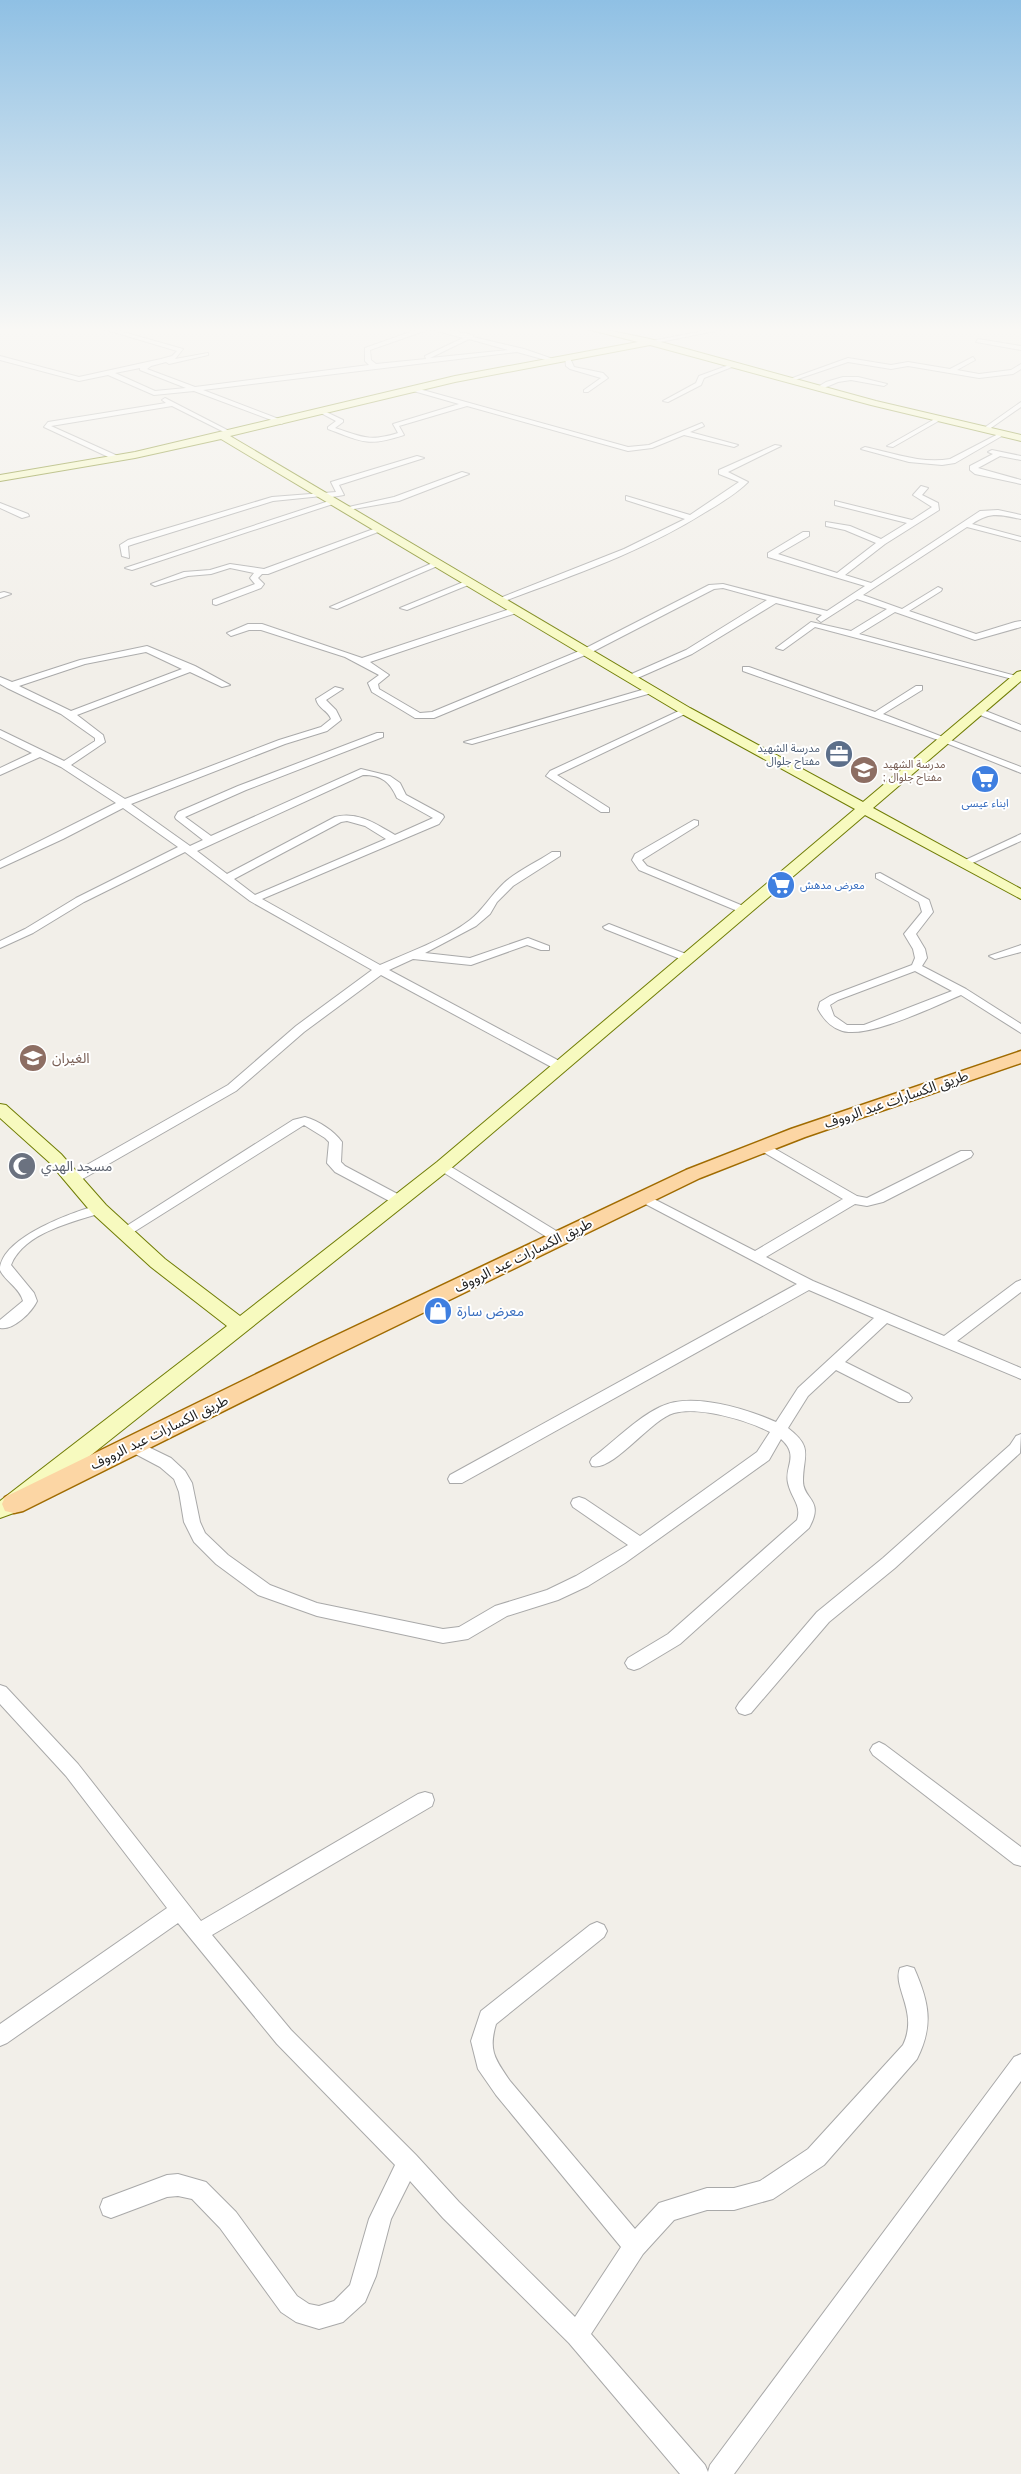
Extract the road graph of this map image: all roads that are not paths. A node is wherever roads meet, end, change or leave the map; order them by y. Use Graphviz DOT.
graph roads {
  1 [pos="81,442"];
  2 [pos="193,442"];
  3 [pos="239,442"];
  4 [pos="604,442"];
  5 [pos="661,442"];
  6 [pos="727,442"];
  7 [pos="897,442"];
  8 [pos="987,442"];
  9 [pos="734,444"];
  10 [pos="777,446"];
  11 [pos="891,446"];
  12 [pos="977,448"];
  13 [pos="865,449"];
  14 [pos="1000,453"];
  15 [pos="420,458"];
  16 [pos="1021,458"];
  17 [pos="117,459"];
  18 [pos="464,474"];
  19 [pos="0,478"];
  20 [pos="1021,482"];
  21 [pos="924,488"];
  22 [pos="327,497"];
  23 [pos="629,498"];
  24 [pos="838,503"];
  25 [pos="0,505"];
  26 [pos="348,508"];
  27 [pos="25,516"];
  28 [pos="1021,517"];
  29 [pos="690,518"];
  30 [pos="913,522"];
  31 [pos="829,524"];
  32 [pos="968,525"];
  33 [pos="382,530"];
  34 [pos="806,534"];
  35 [pos="1021,540"];
  36 [pos="882,542"];
  37 [pos="126,556"];
  38 [pos="438,564"];
  39 [pos="129,568"];
  40 [pos="259,572"];
  41 [pos="838,576"];
  42 [pos="469,583"];
  43 [pos="155,584"];
  44 [pos="873,586"];
  45 [pos="938,589"];
  46 [pos="858,596"];
  47 [pos="499,600"];
  48 [pos="774,600"];
  49 [pos="216,602"];
  50 [pos="334,608"];
  51 [pos="404,608"];
  52 [pos="895,608"];
  53 [pos="516,610"];
  54 [pos="904,611"];
  55 [pos="828,614"];
  56 [pos="814,624"];
  57 [pos="1021,624"];
  58 [pos="231,633"];
  59 [pos="851,635"];
  60 [pos="780,648"];
  61 [pos="587,651"];
  62 [pos="363,661"];
  63 [pos="192,668"];
  64 [pos="746,669"];
  65 [pos="1019,677"];
  66 [pos="630,678"];
  67 [pos="0,680"];
  68 [pos="225,685"];
  69 [pos="10,686"];
  70 [pos="919,688"];
  71 [pos="338,689"];
  72 [pos="652,690"];
  73 [pos="686,710"];
  74 [pos="978,711"];
  75 [pos="70,715"];
  76 [pos="876,715"];
  77 [pos="1021,728"];
  78 [pos="0,733"];
  79 [pos="380,735"];
  80 [pos="944,739"];
  81 [pos="470,742"];
  82 [pos="40,753"];
  83 [pos="64,765"];
  84 [pos="1021,770"];
  85 [pos="0,772"];
  86 [pos="122,804"];
  87 [pos="862,809"];
  88 [pos="604,810"];
  89 [pos="694,823"];
  90 [pos="1020,839"];
  91 [pos="395,840"];
  92 [pos="212,841"];
  93 [pos="188,848"];
  94 [pos="556,854"];
  95 [pos="964,863"];
  96 [pos="0,865"];
  97 [pos="880,876"];
  98 [pos="226,879"];
  99 [pos="1021,895"];
  100 [pos="254,899"];
  101 [pos="744,910"];
  102 [pos="609,927"];
  103 [pos="0,944"];
  104 [pos="545,948"];
  105 [pos="1021,948"];
  106 [pos="409,955"];
  107 [pos="995,956"];
  108 [pos="687,958"];
  109 [pos="916,967"];
  110 [pos="381,969"];
  111 [pos="962,992"];
  112 [pos="1021,1029"];
  113 [pos="1021,1056"];
  114 [pos="561,1068"];
  115 [pos="4,1116"];
  116 [pos="763,1146"];
  117 [pos="966,1154"];
  118 [pos="443,1166"];
  119 [pos="74,1178"];
  120 [pos="643,1199"];
  121 [pos="853,1199"];
  122 [pos="400,1201"];
  123 [pos="99,1209"];
  124 [pos="124,1232"];
  125 [pos="558,1238"];
  126 [pos="755,1257"];
  127 [pos="808,1284"];
  128 [pos="1021,1285"];
  129 [pos="884,1318"];
  130 [pos="4,1324"];
  131 [pos="238,1325"];
  132 [pos="945,1343"];
  133 [pos="834,1363"];
  134 [pos="1021,1374"];
  135 [pos="904,1398"];
  136 [pos="779,1430"];
  137 [pos="1021,1440"];
  138 [pos="131,1445"];
  139 [pos="598,1462"];
  140 [pos="456,1479"];
  141 [pos="579,1503"];
  142 [pos="7,1507"];
  143 [pos="639,1544"];
  144 [pos="634,1663"];
  145 [pos="0,1692"];
  146 [pos="745,1708"];
  147 [pos="879,1750"];
  148 [pos="426,1800"];
  149 [pos="1021,1858"];
  150 [pos="182,1910"];
  151 [pos="597,1931"];
  152 [pos="198,1933"];
  153 [pos="907,1975"];
  154 [pos="0,2036"];
  155 [pos="1017,2077"];
  156 [pos="408,2162"];
  157 [pos="111,2207"];
  158 [pos="635,2246"];
  159 [pos="577,2336"];
  160 [pos="696,2474"];
  161 [pos="719,2474"];
  1 -- 17 [label="street"];
  2 -- 17 [label="street"];
  3 -- 22 [label="street"];
  4 -- 5 [label="street"];
  6 -- 9 [label="street"];
  7 -- 11 [label="street"];
  8 -- 12 [label="street"];
  10 -- 29 [label="street"];
  12 -- 13 [label="street"];
  12 -- 14 [label="street"];
  14 -- 16 [label="street"];
  14 -- 20 [label="street"];
  15 -- 22 [label="street"];
  17 -- 19 [label="street"];
  18 -- 26 [label="street"];
  21 -- 30 [label="street"];
  22 -- 26 [label="street"];
  22 -- 37 [label="street"];
  22 -- 39 [label="street"];
  23 -- 29 [label="street"];
  24 -- 30 [label="street"];
  25 -- 27 [label="street"];
  26 -- 33 [label="street"];
  28 -- 32 [label="street"];
  29 -- 47 [label="street"];
  30 -- 36 [label="street"];
  31 -- 36 [label="street"];
  32 -- 35 [label="street"];
  32 -- 44 [label="street"];
  33 -- 38 [label="street"];
  33 -- 40 [label="street"];
  34 -- 41 [label="street"];
  36 -- 41 [label="street"];
  38 -- 42 [label="street"];
  38 -- 50 [label="street"];
  40 -- 43 [label="street"];
  40 -- 49 [label="street"];
  41 -- 44 [label="street"];
  42 -- 47 [label="street"];
  42 -- 51 [label="street"];
  44 -- 46 [label="street"];
  45 -- 54 [label="street"];
  46 -- 52 [label="street"];
  46 -- 55 [label="street"];
  47 -- 53 [label="street"];
  48 -- 55 [label="street"];
  48 -- 61 [label="street"];
  48 -- 66 [label="street"];
  52 -- 54 [label="street"];
  52 -- 59 [label="street"];
  53 -- 61 [label="street"];
  53 -- 62 [label="street"];
  54 -- 57 [label="street"];
  55 -- 56 [label="street"];
  56 -- 59 [label="street"];
  56 -- 60 [label="street"];
  58 -- 62 [label="street"];
  59 -- 65 [label="street"];
  61 -- 62 [label="street"];
  61 -- 66 [label="street"];
  63 -- 68 [label="street"];
  63 -- 69 [label="street"];
  63 -- 75 [label="street"];
  64 -- 76 [label="street"];
  65 -- 74 [label="street"];
  66 -- 72 [label="street"];
  67 -- 69 [label="street"];
  69 -- 75 [label="street"];
  70 -- 76 [label="street"];
  71 -- 86 [label="street"];
  72 -- 73 [label="street"];
  72 -- 81 [label="street"];
  73 -- 87 [label="street"];
  73 -- 88 [label="street"];
  74 -- 77 [label="street"];
  74 -- 80 [label="street"];
  75 -- 83 [label="street"];
  76 -- 80 [label="street"];
  78 -- 82 [label="street"];
  79 -- 92 [label="street"];
  80 -- 84 [label="street"];
  80 -- 87 [label="street"];
  82 -- 83 [label="street"];
  82 -- 85 [label="street"];
  83 -- 86 [label="street"];
  86 -- 93 [label="street"];
  86 -- 96 [label="street"];
  87 -- 95 [label="street"];
  87 -- 101 [label="street"];
  89 -- 101 [label="street"];
  90 -- 95 [label="street"];
  91 -- 92 [label="street"];
  91 -- 98 [label="street"];
  91 -- 100 [label="street"];
  92 -- 93 [label="street"];
  93 -- 98 [label="street"];
  93 -- 103 [label="street"];
  94 -- 106 [label="street"];
  95 -- 99 [label="street"];
  97 -- 109 [label="street"];
  98 -- 100 [label="street"];
  100 -- 110 [label="street"];
  101 -- 108 [label="street"];
  102 -- 108 [label="street"];
  104 -- 106 [label="street"];
  105 -- 107 [label="street"];
  106 -- 110 [label="street"];
  108 -- 114 [label="street"];
  109 -- 111 [label="street"];
  109 -- 111 [label="street"];
  110 -- 114 [label="street"];
  110 -- 119 [label="street"];
  111 -- 112 [label="street"];
  113 -- 116 [label="main road, طريق الكسارات عبد الرووف"];
  114 -- 118 [label="street"];
  115 -- 119 [label="street"];
  116 -- 120 [label="main road, طريق الكسارات عبد الرووف"];
  116 -- 121 [label="street"];
  117 -- 121 [label="street"];
  118 -- 122 [label="street"];
  118 -- 125 [label="street"];
  119 -- 123 [label="street"];
  120 -- 125 [label="main road, طريق الكسارات عبد الرووف"];
  120 -- 126 [label="street"];
  121 -- 126 [label="street"];
  122 -- 124 [label="street"];
  122 -- 131 [label="street"];
  123 -- 124 [label="street"];
  123 -- 130 [label="street"];
  124 -- 131 [label="street"];
  125 -- 138 [label="main road, طريق الكسارات عبد الرووف"];
  126 -- 127 [label="street"];
  127 -- 129 [label="street"];
  127 -- 140 [label="street"];
  128 -- 132 [label="street"];
  129 -- 132 [label="street"];
  129 -- 133 [label="street"];
  131 -- 142 [label="street"];
  132 -- 134 [label="street"];
  133 -- 135 [label="street"];
  133 -- 136 [label="street"];
  136 -- 139 [label="street"];
  136 -- 143 [label="street"];
  136 -- 144 [label="street"];
  137 -- 146 [label="street"];
  138 -- 142 [label="main road, طريق الكسارات عبد الرووف"];
  138 -- 143 [label="street"];
  141 -- 143 [label="street"];
  145 -- 150 [label="street"];
  147 -- 149 [label="street"];
  148 -- 152 [label="street"];
  150 -- 152 [label="street"];
  150 -- 154 [label="street"];
  151 -- 158 [label="street"];
  152 -- 156 [label="street"];
  153 -- 158 [label="street"];
  155 -- 161 [label="street"];
  156 -- 157 [label="street"];
  156 -- 159 [label="street"];
  158 -- 159 [label="street"];
  159 -- 160 [label="street"];
}
